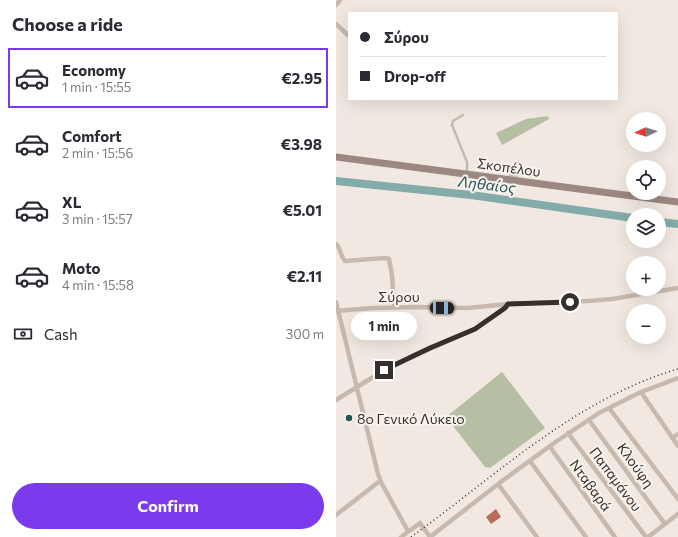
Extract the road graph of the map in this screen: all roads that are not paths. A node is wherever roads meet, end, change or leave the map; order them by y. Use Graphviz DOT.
graph roads {
  1 [pos="340,0"];
  2 [pos="336,5"];
  3 [pos="336,24"];
  4 [pos="348,35"];
  5 [pos="463,115"];
  6 [pos="336,157"];
  7 [pos="467,174"];
  8 [pos="678,202"];
  9 [pos="336,244"];
  10 [pos="678,288"];
  11 [pos="336,302"];
  12 [pos="508,304"];
  13 [pos="394,307"];
  14 [pos="337,311"];
  15 [pos="678,378"];
  16 [pos="356,388"];
  17 [pos="641,392"];
  18 [pos="336,400"];
  19 [pos="609,408"];
  20 [pos="589,420"];
  21 [pos="568,434"];
  22 [pos="678,434"];
  23 [pos="672,438"];
  24 [pos="678,446"];
  25 [pos="550,447"];
  26 [pos="530,461"];
  27 [pos="380,481"];
  28 [pos="498,484"];
  29 [pos="678,499"];
  30 [pos="678,514"];
  31 [pos="336,515"];
  32 [pos="665,524"];
  33 [pos="408,532"];
  34 [pos="401,537"];
  35 [pos="430,537"];
  36 [pos="537,537"];
  37 [pos="586,537"];
  38 [pos="615,537"];
  39 [pos="647,537"];
  1 -- 2 [label="street"];
  3 -- 4 [label="street"];
  5 -- 7 [label="lane"];
  6 -- 7 [label="main road, Σκοπέλου"];
  7 -- 8 [label="main road, Σκοπέλου"];
  9 -- 13 [label="street"];
  10 -- 12 [label="street, Σύρου"];
  11 -- 14 [label="street"];
  12 -- 13 [label="street, Σύρου"];
  12 -- 16 [label="street"];
  13 -- 14 [label="street, Σύρου"];
  14 -- 16 [label="street"];
  15 -- 17 [label="street"];
  16 -- 18 [label="street"];
  16 -- 27 [label="street"];
  17 -- 19 [label="street"];
  17 -- 23 [label="street"];
  19 -- 20 [label="street"];
  19 -- 29 [label="street"];
  20 -- 21 [label="street"];
  20 -- 32 [label="street, Κλούφη"];
  21 -- 25 [label="street"];
  21 -- 39 [label="street, Παπαμάνου"];
  22 -- 23 [label="street"];
  23 -- 24 [label="street"];
  25 -- 26 [label="street"];
  25 -- 38 [label="street, Νταβαρά"];
  26 -- 28 [label="street"];
  26 -- 37 [label="street"];
  27 -- 31 [label="street"];
  27 -- 33 [label="street"];
  28 -- 35 [label="street"];
  28 -- 36 [label="street"];
  30 -- 32 [label="street"];
  32 -- 39 [label="street"];
  33 -- 34 [label="street"];
  33 -- 35 [label="street"];
}
